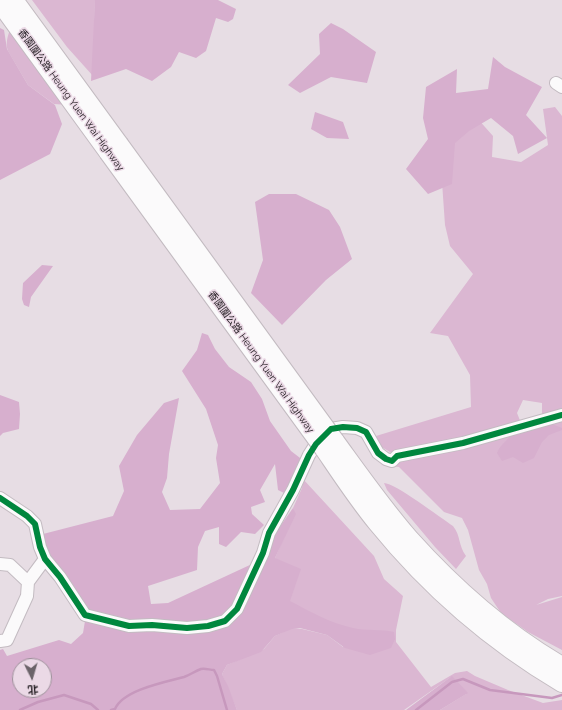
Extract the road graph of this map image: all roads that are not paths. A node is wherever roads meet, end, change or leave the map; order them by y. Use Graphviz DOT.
graph roads {
  1 [pos="14,0"];
  2 [pos="0,3"];
  3 [pos="114,148"];
  4 [pos="562,415"];
  5 [pos="330,445"];
  6 [pos="0,498"];
  7 [pos="45,559"];
  8 [pos="0,564"];
  9 [pos="28,582"];
  10 [pos="0,641"];
  11 [pos="557,670"];
  12 [pos="562,698"];
  1 -- 3 [label="highway, 香園圍公路 Heung Yuen Wai Highway"];
  2 -- 3 [label="highway, 香園圍公路 Heung Yuen Wai Highway"];
  3 -- 5 [label="highway, 香園圍公路 Heung Yuen Wai Highway, bridge"];
  4 -- 7 [label="street"];
  5 -- 11 [label="highway, 香園圍公路 Heung Yuen Wai Highway"];
  5 -- 11 [label="highway, 香園圍公路 Heung Yuen Wai Highway"];
  6 -- 7 [label="street"];
  7 -- 9 [label="street"];
  8 -- 9 [label="street"];
  9 -- 10 [label="street"];
  11 -- 12 [label="highway"];
}
